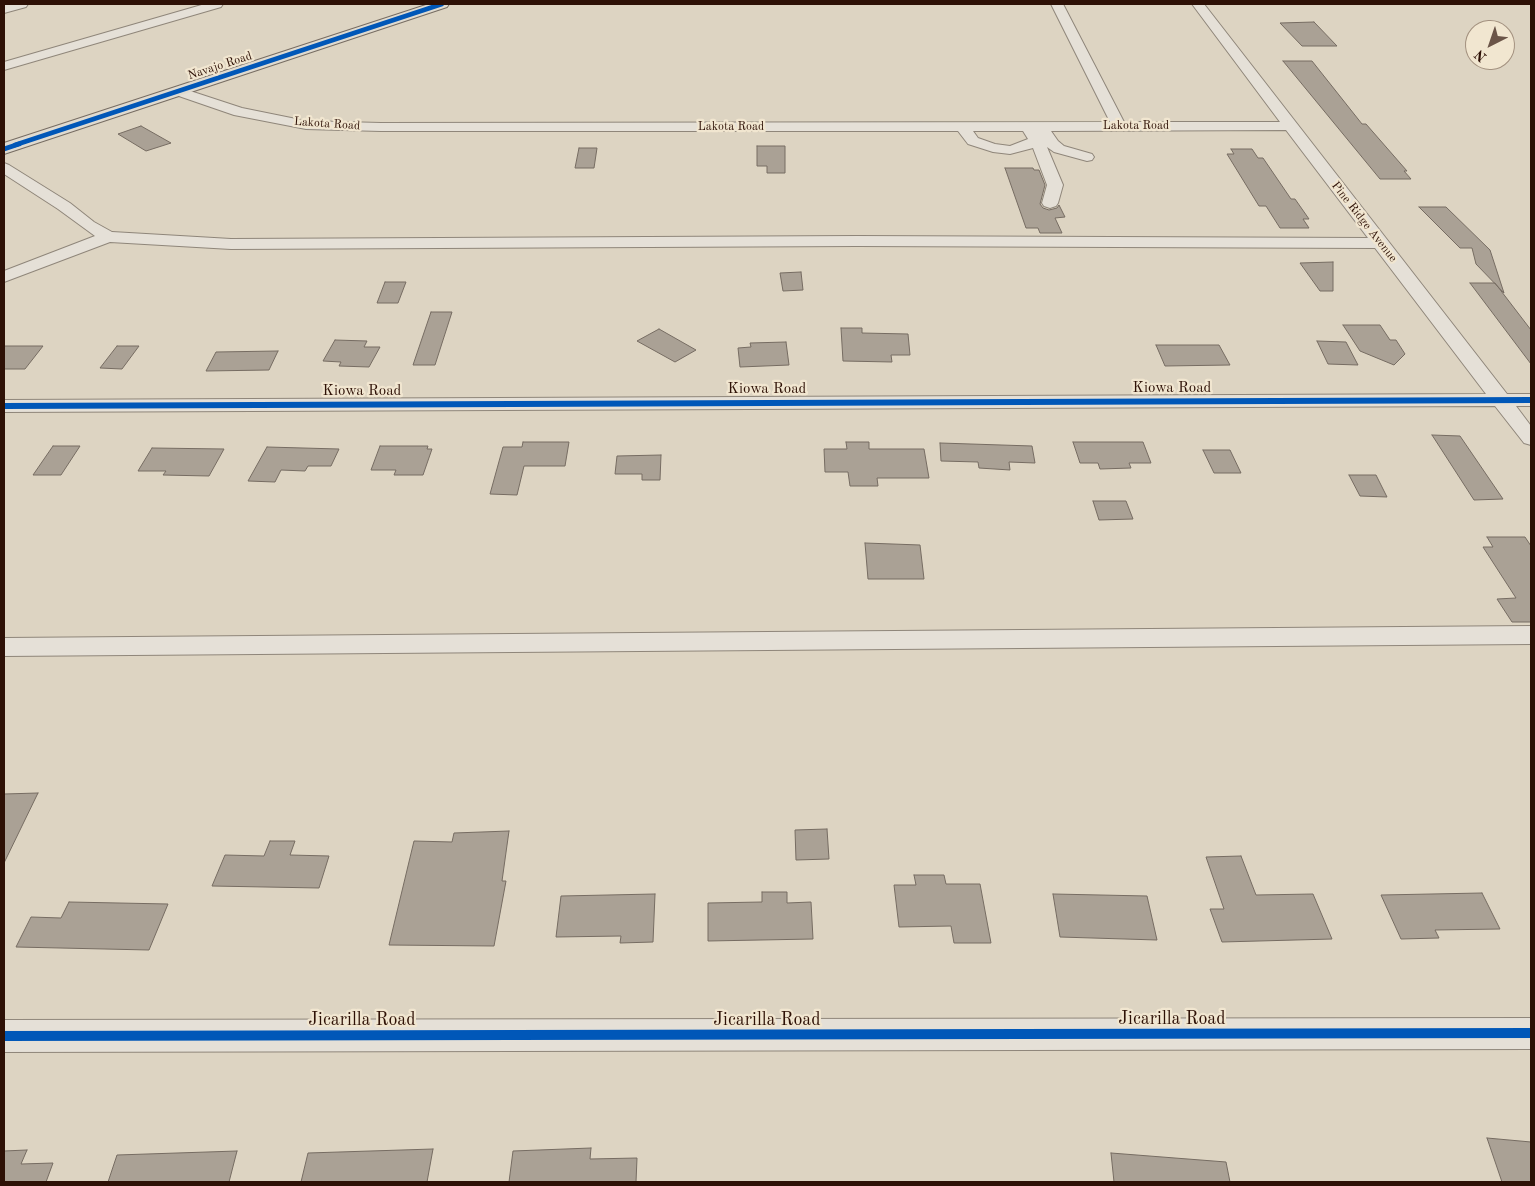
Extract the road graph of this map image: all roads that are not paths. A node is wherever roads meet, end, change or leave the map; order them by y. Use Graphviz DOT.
graph roads {
  1 [pos="22,4"];
  2 [pos="217,4"];
  3 [pos="442,4"];
  4 [pos="1057,4"];
  5 [pos="1198,4"];
  6 [pos="4,9"];
  7 [pos="4,66"];
  8 [pos="178,91"];
  9 [pos="962,126"];
  10 [pos="1119,126"];
  11 [pos="1290,126"];
  12 [pos="1035,131"];
  13 [pos="4,149"];
  14 [pos="1087,157"];
  15 [pos="4,168"];
  16 [pos="1050,203"];
  17 [pos="108,237"];
  18 [pos="1380,243"];
  19 [pos="4,277"];
  20 [pos="1502,400"];
  21 [pos="1531,400"];
  22 [pos="4,406"];
  23 [pos="1531,439"];
  24 [pos="1531,635"];
  25 [pos="4,647"];
  26 [pos="1531,1033"];
  27 [pos="4,1036"];
  1 -- 6 [label="street"];
  2 -- 7 [label="street"];
  3 -- 8 [label="main road, Navajo Road"];
  4 -- 10 [label="street"];
  5 -- 11 [label="street, Pine Ridge Avenue"];
  8 -- 9 [label="street, Lakota Road"];
  8 -- 13 [label="main road, Navajo Road"];
  9 -- 12 [label="street, Lakota Road"];
  9 -- 12 [label="street"];
  10 -- 11 [label="street, Lakota Road"];
  10 -- 12 [label="street, Lakota Road"];
  11 -- 18 [label="street, Pine Ridge Avenue"];
  12 -- 14 [label="street"];
  12 -- 16 [label="street"];
  15 -- 17 [label="street"];
  17 -- 18 [label="street"];
  17 -- 19 [label="street"];
  18 -- 20 [label="street, Pine Ridge Avenue"];
  20 -- 21 [label="street, Kiowa Road"];
  20 -- 22 [label="street, Kiowa Road"];
  20 -- 23 [label="street, Pine Ridge Avenue"];
  24 -- 25 [label="street"];
  26 -- 27 [label="street, Jicarilla Road"];
}
